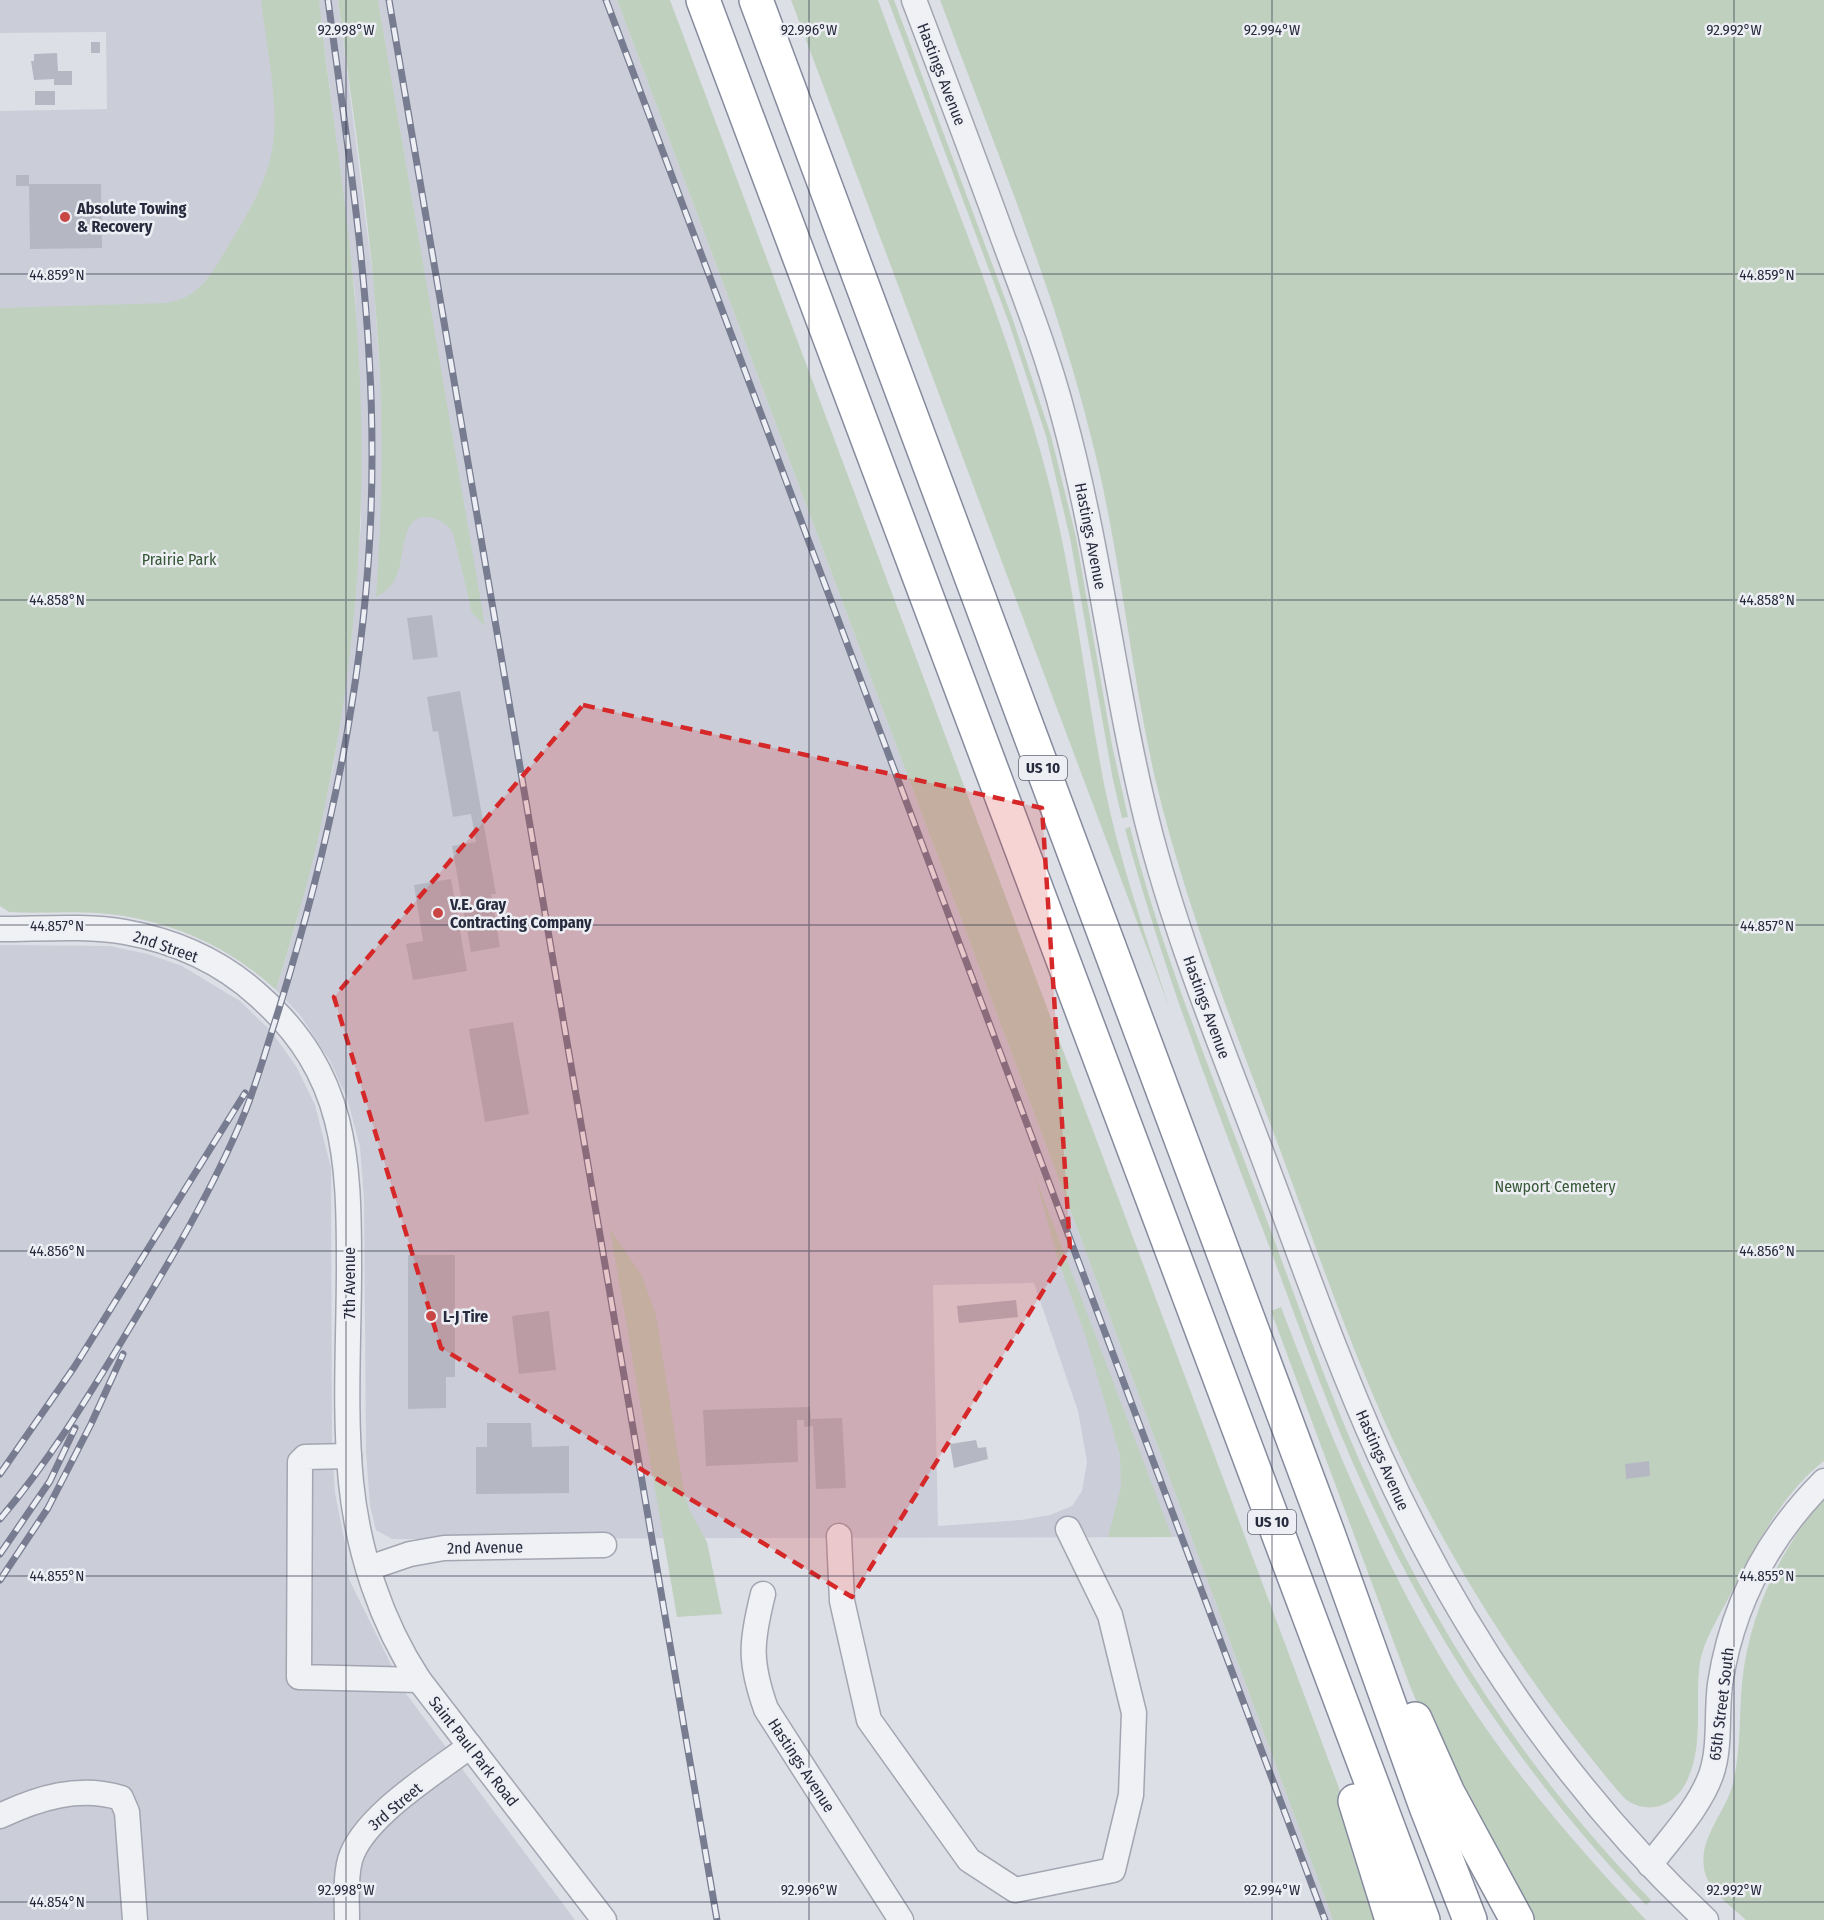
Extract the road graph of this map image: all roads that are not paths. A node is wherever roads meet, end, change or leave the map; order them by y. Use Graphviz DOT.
graph roads {
  1 [pos="703,0"];
  2 [pos="756,0"];
  3 [pos="914,0"];
  4 [pos="0,929"];
  5 [pos="277,1013"];
  6 [pos="1122,1124"];
  7 [pos="349,1456"];
  8 [pos="1824,1481"];
  9 [pos="1068,1529"];
  10 [pos="839,1536"];
  11 [pos="1329,1536"];
  12 [pos="604,1545"];
  13 [pos="369,1568"];
  14 [pos="764,1594"];
  15 [pos="419,1680"];
  16 [pos="470,1746"];
  17 [pos="0,1816"];
  18 [pos="1650,1865"];
  19 [pos="135,1920"];
  20 [pos="347,1920"];
  21 [pos="604,1920"];
  22 [pos="901,1920"];
  23 [pos="1392,1920"];
  24 [pos="1423,1920"];
  25 [pos="1470,1920"];
  26 [pos="1517,1920"];
  27 [pos="1706,1920"];
  1 -- 6 [label="highway, US 10"];
  2 -- 11 [label="highway, US 10"];
  3 -- 18 [label="street, Hastings Avenue"];
  4 -- 5 [label="street, 2nd Street"];
  5 -- 7 [label="street, 7th Avenue"];
  6 -- 23 [label="highway"];
  6 -- 24 [label="highway, US 10"];
  7 -- 13 [label="street, 7th Avenue"];
  7 -- 15 [label="street"];
  8 -- 18 [label="street, 65th Street South"];
  9 -- 10 [label="street"];
  11 -- 25 [label="highway, US 10"];
  11 -- 26 [label="highway"];
  12 -- 13 [label="street, 2nd Avenue"];
  13 -- 15 [label="street, Saint Paul Park Road"];
  14 -- 22 [label="street, Hastings Avenue"];
  15 -- 16 [label="street, Saint Paul Park Road"];
  16 -- 20 [label="street, 3rd Street"];
  16 -- 21 [label="street, Saint Paul Park Road"];
  17 -- 19 [label="street"];
  18 -- 27 [label="street, Hastings Avenue"];
}
